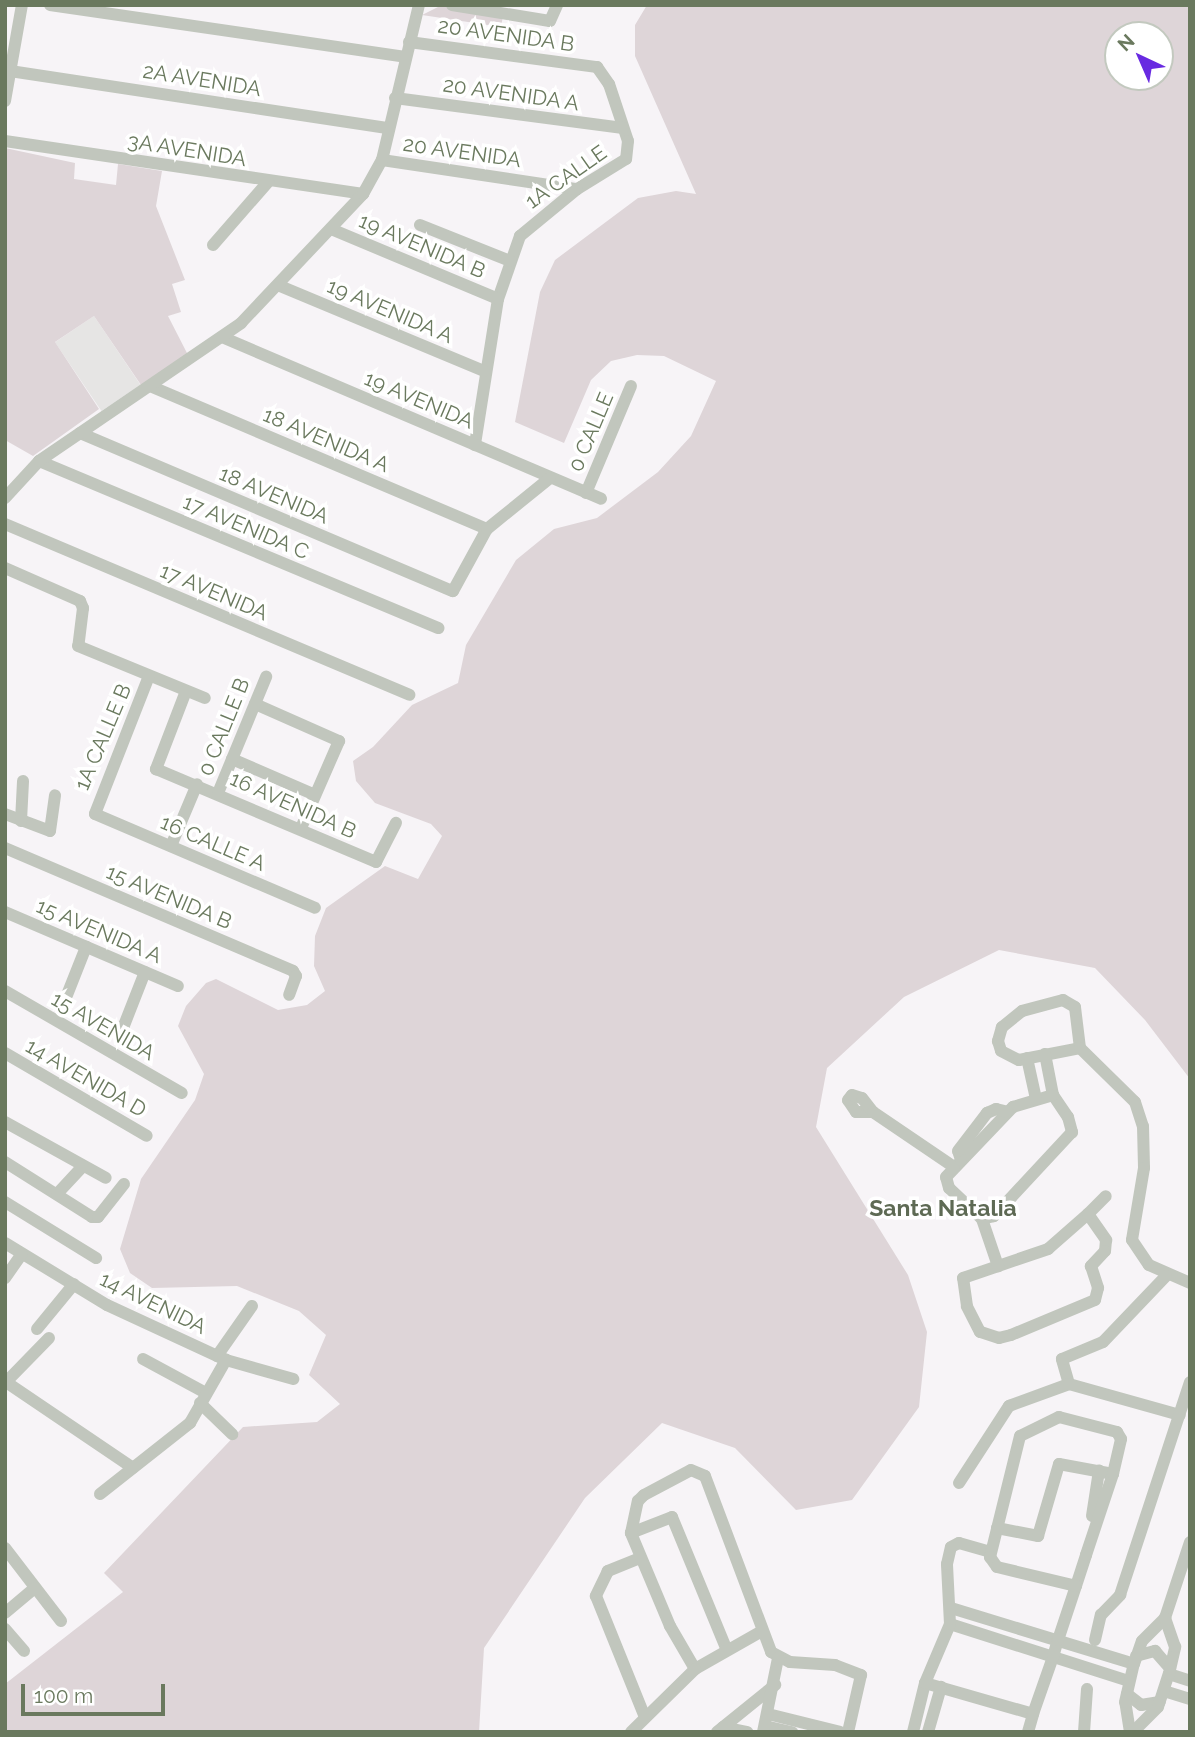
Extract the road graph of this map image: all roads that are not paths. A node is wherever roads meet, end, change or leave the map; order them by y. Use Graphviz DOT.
graph roads {
  1 [pos="22,5"];
  2 [pos="50,5"];
  3 [pos="419,5"];
  4 [pos="452,5"];
  5 [pos="557,5"];
  6 [pos="492,8"];
  7 [pos="409,42"];
  8 [pos="405,57"];
  9 [pos="597,67"];
  10 [pos="10,71"];
  11 [pos="394,98"];
  12 [pos="5,101"];
  13 [pos="389,128"];
  14 [pos="623,128"];
  15 [pos="5,141"];
  16 [pos="382,160"];
  17 [pos="268,182"];
  18 [pos="577,189"];
  19 [pos="363,194"];
  20 [pos="420,225"];
  21 [pos="331,229"];
  22 [pos="213,245"];
  23 [pos="510,261"];
  24 [pos="280,286"];
  25 [pos="498,299"];
  26 [pos="222,337"];
  27 [pos="484,371"];
  28 [pos="150,386"];
  29 [pos="631,386"];
  30 [pos="80,433"];
  31 [pos="475,444"];
  32 [pos="39,461"];
  33 [pos="550,478"];
  34 [pos="10,483"];
  35 [pos="586,493"];
  36 [pos="5,498"];
  37 [pos="601,499"];
  38 [pos="5,524"];
  39 [pos="487,529"];
  40 [pos="5,568"];
  41 [pos="438,628"];
  42 [pos="149,676"];
  43 [pos="266,677"];
  44 [pos="186,691"];
  45 [pos="409,695"];
  46 [pos="205,698"];
  47 [pos="256,704"];
  48 [pos="232,759"];
  49 [pos="23,781"];
  50 [pos="197,784"];
  51 [pos="218,793"];
  52 [pos="55,795"];
  53 [pos="315,795"];
  54 [pos="5,814"];
  55 [pos="95,814"];
  56 [pos="21,821"];
  57 [pos="396,823"];
  58 [pos="302,828"];
  59 [pos="171,846"];
  60 [pos="5,848"];
  61 [pos="314,908"];
  62 [pos="5,912"];
  63 [pos="86,947"];
  64 [pos="145,972"];
  65 [pos="178,986"];
  66 [pos="5,991"];
  67 [pos="67,995"];
  68 [pos="289,995"];
  69 [pos="123,1028"];
  70 [pos="1080,1048"];
  71 [pos="5,1053"];
  72 [pos="1045,1054"];
  73 [pos="1027,1058"];
  74 [pos="182,1093"];
  75 [pos="1053,1096"];
  76 [pos="1036,1099"];
  77 [pos="873,1112"];
  78 [pos="5,1122"];
  79 [pos="147,1136"];
  80 [pos="5,1162"];
  81 [pos="957,1163"];
  82 [pos="83,1166"];
  83 [pos="106,1178"];
  84 [pos="124,1184"];
  85 [pos="57,1194"];
  86 [pos="1106,1196"];
  87 [pos="5,1202"];
  88 [pos="1088,1214"];
  89 [pos="982,1219"];
  90 [pos="5,1244"];
  91 [pos="22,1254"];
  92 [pos="96,1258"];
  93 [pos="998,1266"];
  94 [pos="1166,1276"];
  95 [pos="5,1278"];
  96 [pos="1190,1283"];
  97 [pos="74,1284"];
  98 [pos="252,1306"];
  99 [pos="37,1329"];
  100 [pos="49,1338"];
  101 [pos="221,1358"];
  102 [pos="143,1359"];
  103 [pos="292,1380"];
  104 [pos="6,1382"];
  105 [pos="1190,1382"];
  106 [pos="1069,1384"];
  107 [pos="203,1398"];
  108 [pos="1180,1415"];
  109 [pos="232,1434"];
  110 [pos="133,1468"];
  111 [pos="1099,1471"];
  112 [pos="1113,1474"];
  113 [pos="959,1483"];
  114 [pos="100,1494"];
  115 [pos="997,1528"];
  116 [pos="631,1533"];
  117 [pos="1190,1542"];
  118 [pos="5,1548"];
  119 [pos="990,1552"];
  120 [pos="1086,1555"];
  121 [pos="640,1558"];
  122 [pos="1076,1586"];
  123 [pos="35,1588"];
  124 [pos="951,1608"];
  125 [pos="5,1613"];
  126 [pos="1165,1618"];
  127 [pos="61,1621"];
  128 [pos="950,1624"];
  129 [pos="5,1629"];
  130 [pos="762,1631"];
  131 [pos="1058,1640"];
  132 [pos="1095,1640"];
  133 [pos="726,1648"];
  134 [pos="24,1651"];
  135 [pos="1053,1657"];
  136 [pos="778,1658"];
  137 [pos="1135,1660"];
  138 [pos="695,1669"];
  139 [pos="1169,1671"];
  140 [pos="1190,1681"];
  141 [pos="925,1683"];
  142 [pos="775,1684"];
  143 [pos="941,1687"];
  144 [pos="1128,1687"];
  145 [pos="1087,1689"];
  146 [pos="1162,1696"];
  147 [pos="1190,1699"];
  148 [pos="1033,1714"];
  149 [pos="645,1717"];
  150 [pos="765,1724"];
  151 [pos="720,1730"];
  152 [pos="631,1732"];
  153 [pos="747,1732"];
  154 [pos="792,1732"];
  155 [pos="840,1732"];
  156 [pos="848,1732"];
  157 [pos="914,1732"];
  158 [pos="928,1732"];
  159 [pos="1028,1732"];
  160 [pos="1084,1732"];
  161 [pos="1131,1732"];
  1 -- 10 [label="street"];
  2 -- 8 [label="street"];
  3 -- 7 [label="street"];
  4 -- 6 [label="street"];
  5 -- 6 [label="street"];
  7 -- 8 [label="street"];
  7 -- 9 [label="street, 20 AVENIDA B"];
  8 -- 11 [label="street"];
  9 -- 14 [label="street, 1A CALLE"];
  10 -- 12 [label="street"];
  10 -- 13 [label="street, 2A AVENIDA"];
  11 -- 13 [label="street"];
  11 -- 14 [label="street, 20 AVENIDA A"];
  13 -- 16 [label="street"];
  14 -- 18 [label="street, 1A CALLE"];
  15 -- 17 [label="street, 3A AVENIDA"];
  16 -- 18 [label="street, 20 AVENIDA"];
  16 -- 19 [label="street"];
  17 -- 19 [label="street, 3A AVENIDA"];
  17 -- 22 [label="street"];
  18 -- 23 [label="street, 1A CALLE"];
  19 -- 21 [label="street"];
  20 -- 23 [label="street"];
  21 -- 24 [label="street"];
  21 -- 25 [label="street, 19 AVENIDA B"];
  23 -- 25 [label="street, 1A CALLE"];
  24 -- 26 [label="street"];
  24 -- 27 [label="street, 19 AVENIDA A"];
  25 -- 27 [label="street, 1A CALLE"];
  26 -- 28 [label="street"];
  26 -- 31 [label="street, 19 AVENIDA"];
  27 -- 31 [label="street, 1A CALLE"];
  28 -- 30 [label="street"];
  28 -- 39 [label="street, 18 AVENIDA A"];
  29 -- 35 [label="street, 0 CALLE"];
  30 -- 32 [label="street"];
  30 -- 39 [label="street, 18 AVENIDA"];
  31 -- 33 [label="street, 19 AVENIDA"];
  32 -- 34 [label="street"];
  32 -- 41 [label="street, 17 AVENIDA C"];
  33 -- 35 [label="street, 19 AVENIDA"];
  33 -- 39 [label="street"];
  34 -- 36 [label="street"];
  35 -- 37 [label="street, 19 AVENIDA"];
  38 -- 45 [label="street, 17 AVENIDA"];
  40 -- 42 [label="street"];
  42 -- 44 [label="street"];
  42 -- 55 [label="street, 1A CALLE B"];
  43 -- 47 [label="street, 0 CALLE B"];
  44 -- 46 [label="street"];
  44 -- 50 [label="street, 16 AVENIDA B"];
  47 -- 48 [label="street, 0 CALLE B"];
  47 -- 53 [label="street"];
  48 -- 51 [label="street, 0 CALLE B"];
  48 -- 53 [label="street"];
  49 -- 56 [label="street"];
  50 -- 51 [label="street, 16 AVENIDA B"];
  50 -- 59 [label="street"];
  51 -- 58 [label="street, 16 AVENIDA B"];
  52 -- 56 [label="street, 1A CALLE B"];
  53 -- 58 [label="street"];
  54 -- 56 [label="street"];
  55 -- 59 [label="street, 16 CALLE A"];
  57 -- 58 [label="street, 16 AVENIDA B"];
  59 -- 61 [label="street, 16 CALLE A"];
  60 -- 68 [label="street, 15 AVENIDA B"];
  62 -- 63 [label="street, 15 AVENIDA A"];
  63 -- 64 [label="street, 15 AVENIDA A"];
  63 -- 67 [label="street"];
  64 -- 65 [label="street, 15 AVENIDA A"];
  64 -- 69 [label="street"];
  66 -- 74 [label="street, 15 AVENIDA"];
  70 -- 72 [label="street"];
  70 -- 73 [label="street"];
  70 -- 94 [label="street"];
  71 -- 79 [label="street, 14 AVENIDA D"];
  72 -- 73 [label="street"];
  72 -- 75 [label="street"];
  73 -- 76 [label="street"];
  75 -- 76 [label="street"];
  75 -- 89 [label="street"];
  76 -- 81 [label="street"];
  77 -- 81 [label="street"];
  78 -- 82 [label="street"];
  80 -- 85 [label="street"];
  81 -- 89 [label="street"];
  82 -- 83 [label="street"];
  82 -- 85 [label="street"];
  84 -- 85 [label="street"];
  86 -- 88 [label="street"];
  87 -- 92 [label="street"];
  88 -- 93 [label="street"];
  88 -- 93 [label="street"];
  89 -- 93 [label="street"];
  90 -- 91 [label="street, 14 AVENIDA"];
  91 -- 95 [label="street"];
  91 -- 97 [label="street, 14 AVENIDA"];
  94 -- 96 [label="street"];
  94 -- 106 [label="street"];
  97 -- 99 [label="street"];
  97 -- 101 [label="street, 14 AVENIDA"];
  98 -- 101 [label="street"];
  100 -- 104 [label="street"];
  101 -- 103 [label="street, 14 AVENIDA"];
  101 -- 107 [label="street"];
  102 -- 107 [label="street"];
  104 -- 110 [label="street"];
  105 -- 108 [label="street"];
  106 -- 108 [label="street"];
  106 -- 113 [label="street"];
  107 -- 109 [label="street"];
  107 -- 110 [label="street"];
  108 -- 132 [label="street"];
  110 -- 114 [label="street"];
  111 -- 112 [label="street"];
  111 -- 115 [label="street"];
  111 -- 120 [label="street"];
  112 -- 115 [label="street"];
  112 -- 120 [label="street"];
  115 -- 119 [label="street"];
  116 -- 121 [label="street"];
  116 -- 130 [label="street"];
  116 -- 133 [label="street"];
  117 -- 126 [label="street"];
  118 -- 123 [label="street"];
  119 -- 122 [label="street"];
  119 -- 124 [label="street"];
  120 -- 122 [label="street"];
  121 -- 138 [label="street"];
  121 -- 149 [label="street"];
  122 -- 131 [label="street"];
  123 -- 125 [label="street"];
  123 -- 127 [label="street"];
  124 -- 128 [label="street"];
  124 -- 131 [label="street"];
  126 -- 137 [label="street"];
  126 -- 139 [label="street"];
  128 -- 135 [label="street"];
  128 -- 141 [label="street"];
  129 -- 134 [label="street"];
  130 -- 133 [label="street"];
  130 -- 136 [label="street"];
  131 -- 135 [label="street"];
  131 -- 137 [label="street"];
  133 -- 138 [label="street"];
  135 -- 144 [label="street"];
  135 -- 148 [label="street"];
  136 -- 142 [label="street"];
  136 -- 156 [label="street"];
  137 -- 139 [label="street"];
  137 -- 144 [label="street"];
  138 -- 149 [label="street"];
  139 -- 140 [label="street"];
  139 -- 146 [label="street"];
  141 -- 143 [label="street"];
  141 -- 157 [label="street"];
  142 -- 150 [label="street"];
  142 -- 151 [label="street"];
  143 -- 148 [label="street"];
  143 -- 158 [label="street"];
  144 -- 146 [label="street"];
  144 -- 161 [label="street"];
  145 -- 160 [label="street"];
  146 -- 147 [label="street"];
  146 -- 161 [label="street"];
  148 -- 159 [label="street"];
  149 -- 152 [label="street"];
  150 -- 154 [label="street"];
  150 -- 155 [label="street"];
  151 -- 153 [label="street"];
}
